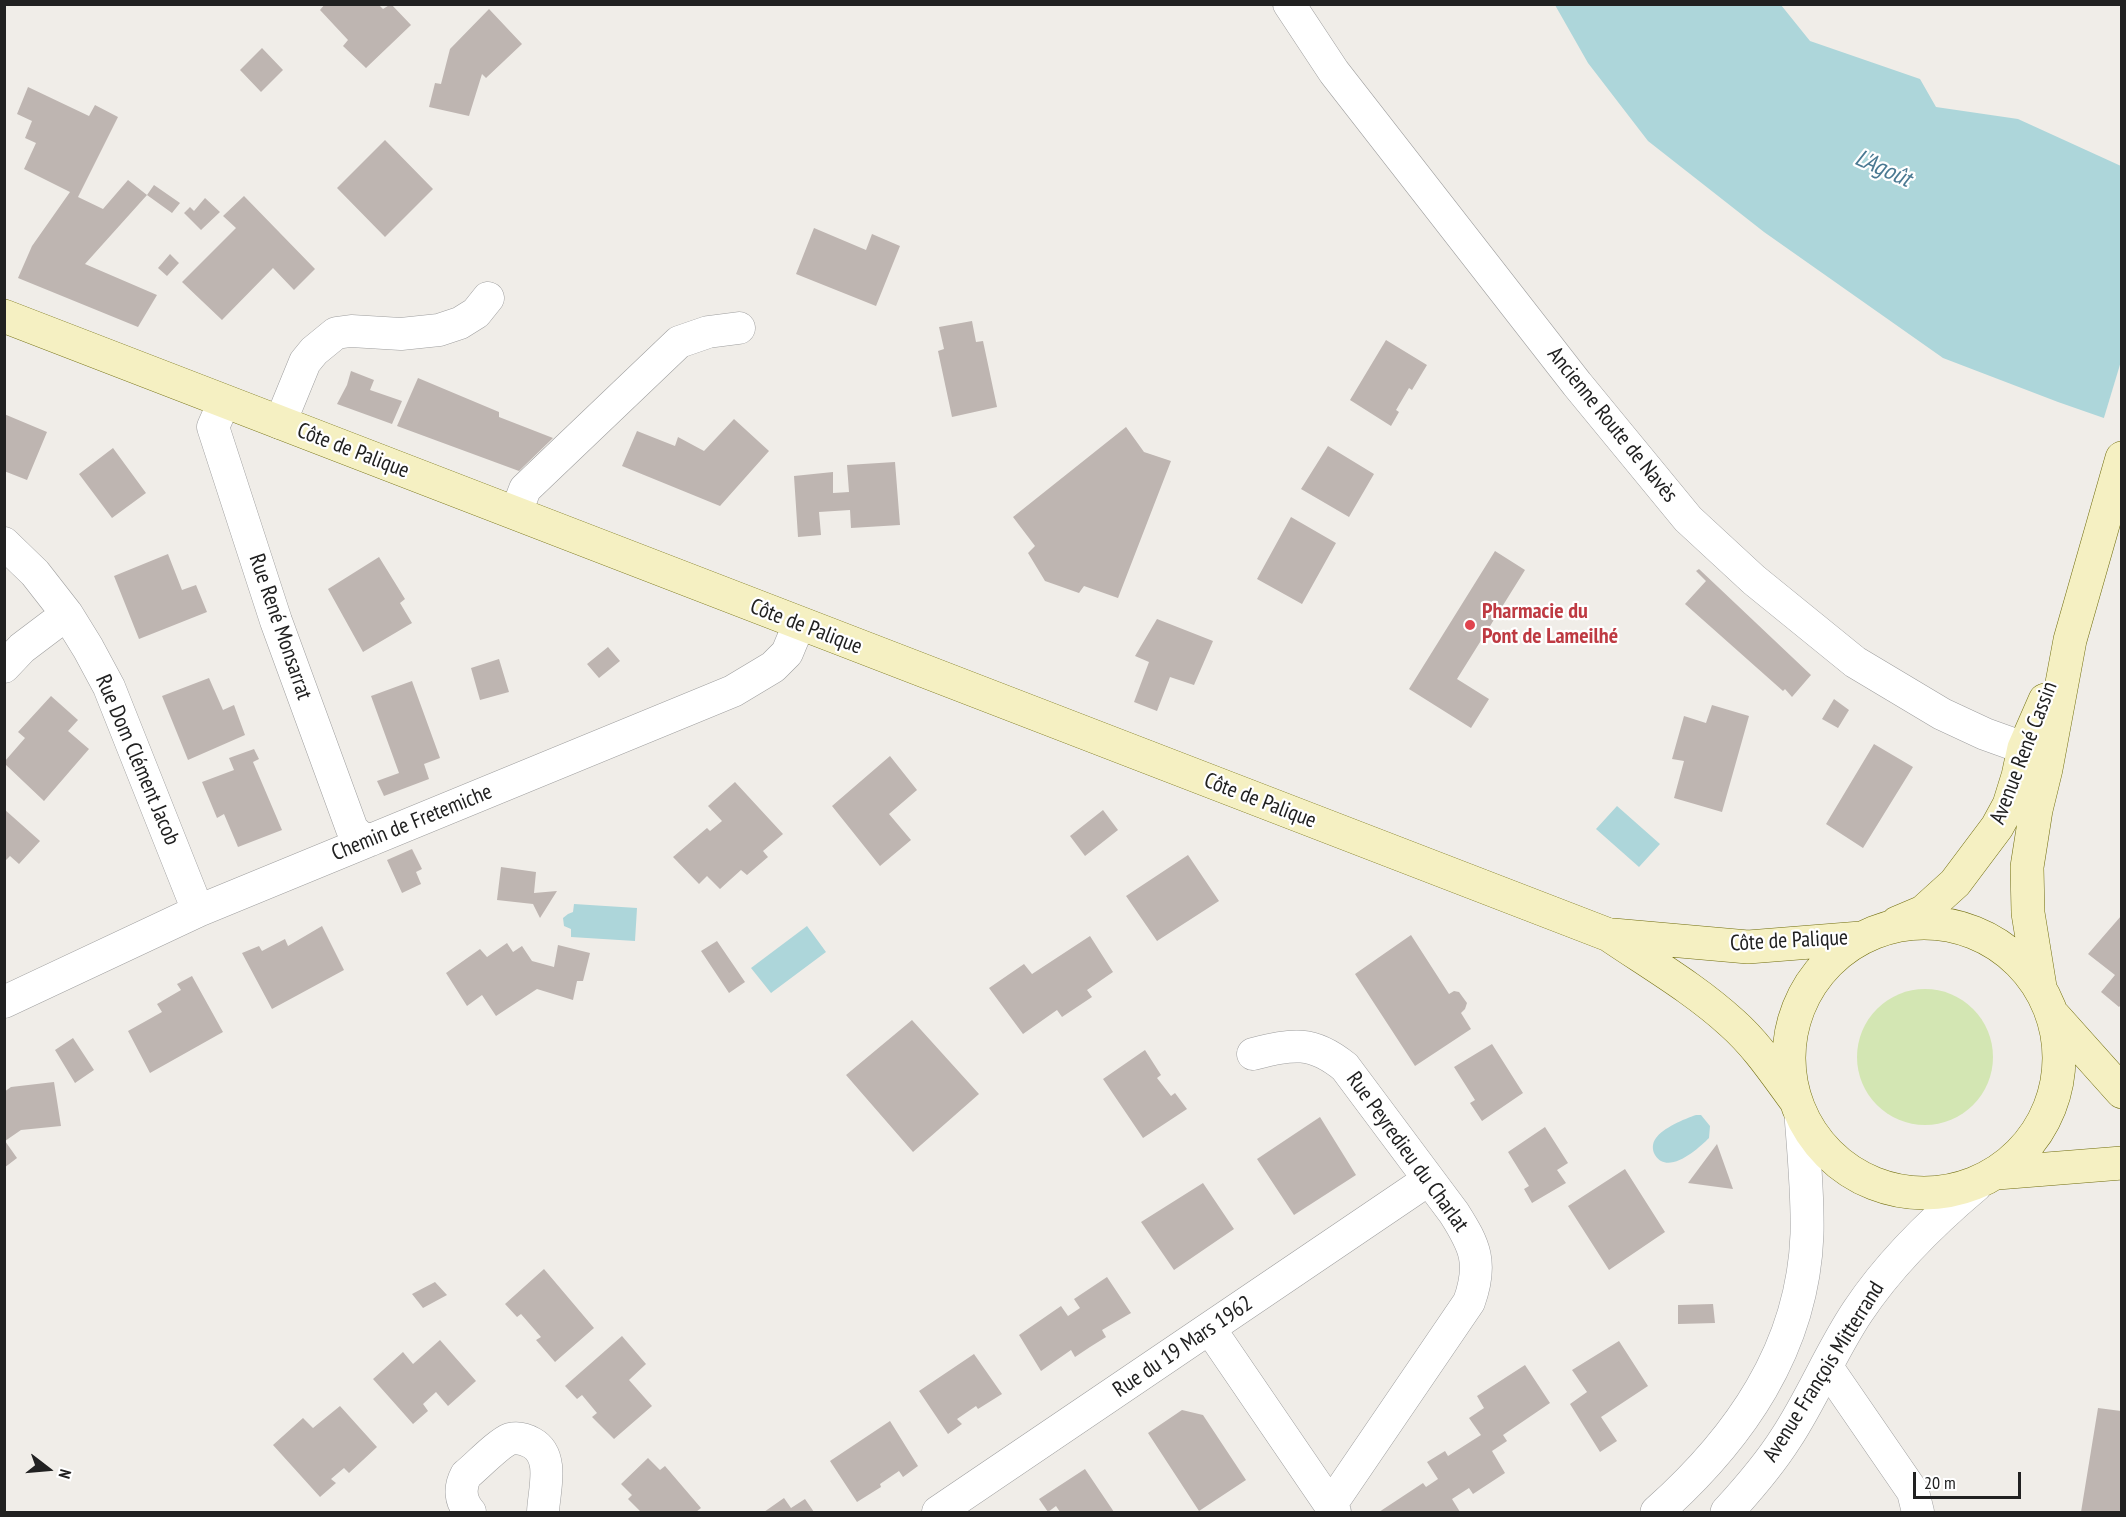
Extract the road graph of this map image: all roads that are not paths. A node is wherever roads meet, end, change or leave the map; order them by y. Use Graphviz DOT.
graph roads {
  1 [pos="1289,4"];
  2 [pos="488,297"];
  3 [pos="4,316"];
  4 [pos="740,328"];
  5 [pos="218,414"];
  6 [pos="280,423"];
  7 [pos="2121,458"];
  8 [pos="516,513"];
  9 [pos="4,543"];
  10 [pos="67,614"];
  11 [pos="793,639"];
  12 [pos="2070,640"];
  13 [pos="4,667"];
  14 [pos="2024,748"];
  15 [pos="371,840"];
  16 [pos="198,911"];
  17 [pos="1874,933"];
  18 [pos="1608,935"];
  19 [pos="2047,1001"];
  20 [pos="4,1002"];
  21 [pos="1253,1053"];
  22 [pos="2121,1092"];
  23 [pos="1798,1108"];
  24 [pos="2121,1163"];
  25 [pos="1987,1179"];
  26 [pos="1428,1180"];
  27 [pos="1210,1329"];
  28 [pos="1827,1367"];
  29 [pos="957,1507"];
  30 [pos="1333,1509"];
  31 [pos="470,1512"];
  32 [pos="543,1512"];
  33 [pos="1657,1512"];
  34 [pos="1727,1512"];
  35 [pos="1918,1512"];
  1 -- 14 [label="street, Ancienne Route de Navès"];
  2 -- 6 [label="street"];
  3 -- 5 [label="main road, Côte de Palique"];
  4 -- 8 [label="street"];
  5 -- 6 [label="main road, Côte de Palique"];
  5 -- 15 [label="street, Rue René Monsarrat"];
  6 -- 8 [label="main road, Côte de Palique"];
  7 -- 12 [label="main road, Avenue René Cassin"];
  8 -- 11 [label="main road, Côte de Palique"];
  9 -- 10 [label="street, Rue Dom Clément Jacob"];
  10 -- 13 [label="street"];
  10 -- 16 [label="street, Rue Dom Clément Jacob"];
  11 -- 15 [label="street, Chemin de Fretemiche"];
  11 -- 18 [label="main road, Côte de Palique"];
  12 -- 14 [label="main road, Avenue René Cassin"];
  12 -- 19 [label="main road, Avenue René Cassin"];
  14 -- 17 [label="main road, Avenue René Cassin"];
  15 -- 16 [label="street, Chemin de Fretemiche"];
  16 -- 20 [label="street, Chemin de Fretemiche"];
  17 -- 18 [label="main road, Côte de Palique"];
  17 -- 19 [label="main road"];
  17 -- 23 [label="main road"];
  18 -- 23 [label="main road, Côte de Palique"];
  19 -- 22 [label="main road"];
  19 -- 25 [label="main road, Avenue René Cassin"];
  21 -- 26 [label="street, Rue Peyredieu du Charlat"];
  23 -- 25 [label="main road, Côte de Palique"];
  23 -- 33 [label="street, Avenue François Mitterrand"];
  24 -- 25 [label="main road, Côte de Palique"];
  25 -- 28 [label="street, Avenue François Mitterrand"];
  26 -- 27 [label="street, Rue du 19 Mars 1962"];
  26 -- 30 [label="street, Rue Peyredieu du Charlat"];
  27 -- 29 [label="street, Rue du 19 Mars 1962"];
  27 -- 30 [label="street, Rue Peyredieu du Charlat"];
  28 -- 34 [label="street, Avenue François Mitterrand"];
  28 -- 35 [label="street"];
  31 -- 32 [label="street"];
}
